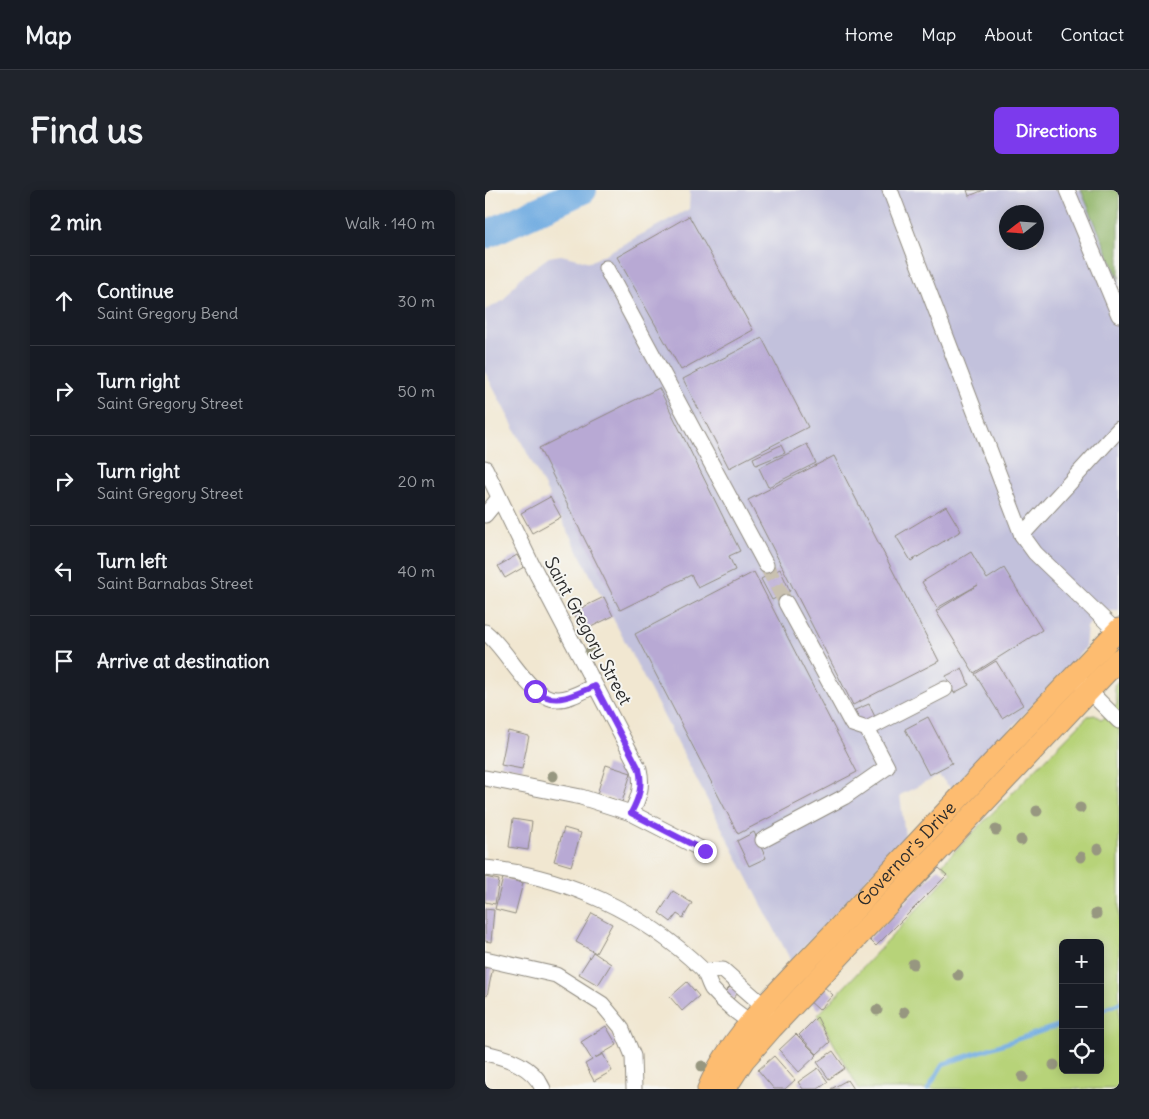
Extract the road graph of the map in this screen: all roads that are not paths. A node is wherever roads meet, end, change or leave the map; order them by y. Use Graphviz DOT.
graph roads {
  1 [pos="891,190"];
  2 [pos="1067,190"];
  3 [pos="606,268"];
  4 [pos="1119,316"];
  5 [pos="1119,429"];
  6 [pos="485,468"];
  7 [pos="499,498"];
  8 [pos="485,515"];
  9 [pos="1022,536"];
  10 [pos="766,565"];
  11 [pos="786,603"];
  12 [pos="1118,631"];
  13 [pos="485,632"];
  14 [pos="1119,659"];
  15 [pos="1082,683"];
  16 [pos="595,686"];
  17 [pos="945,690"];
  18 [pos="1119,721"];
  19 [pos="867,729"];
  20 [pos="485,778"];
  21 [pos="631,813"];
  22 [pos="763,840"];
  23 [pos="705,851"];
  24 [pos="485,868"];
  25 [pos="485,959"];
  26 [pos="704,970"];
  27 [pos="765,1007"];
  28 [pos="761,1025"];
  29 [pos="485,1053"];
  30 [pos="543,1089"];
  31 [pos="634,1089"];
  32 [pos="708,1089"];
  33 [pos="725,1089"];
  1 -- 9 [label="street"];
  2 -- 4 [label="street"];
  3 -- 10 [label="street"];
  5 -- 9 [label="street"];
  6 -- 7 [label="street, Saint Gregory Street"];
  7 -- 8 [label="street"];
  7 -- 16 [label="street, Saint Gregory Street"];
  9 -- 12 [label="street"];
  11 -- 19 [label="street"];
  12 -- 15 [label="highway, Governor's Drive"];
  13 -- 16 [label="street"];
  14 -- 15 [label="highway, Governor's Drive"];
  15 -- 18 [label="street"];
  15 -- 27 [label="highway, Governor's Drive"];
  15 -- 28 [label="highway, Governor's Drive"];
  16 -- 21 [label="street, Saint Gregory Street"];
  17 -- 19 [label="street"];
  19 -- 22 [label="street"];
  20 -- 21 [label="street"];
  21 -- 23 [label="street"];
  24 -- 26 [label="street"];
  25 -- 31 [label="street"];
  26 -- 27 [label="street"];
  26 -- 28 [label="street"];
  27 -- 28 [label="highway, Governor's Drive"];
  28 -- 32 [label="highway, Governor's Drive"];
  28 -- 33 [label="highway, Governor's Drive"];
  29 -- 30 [label="street"];
}
